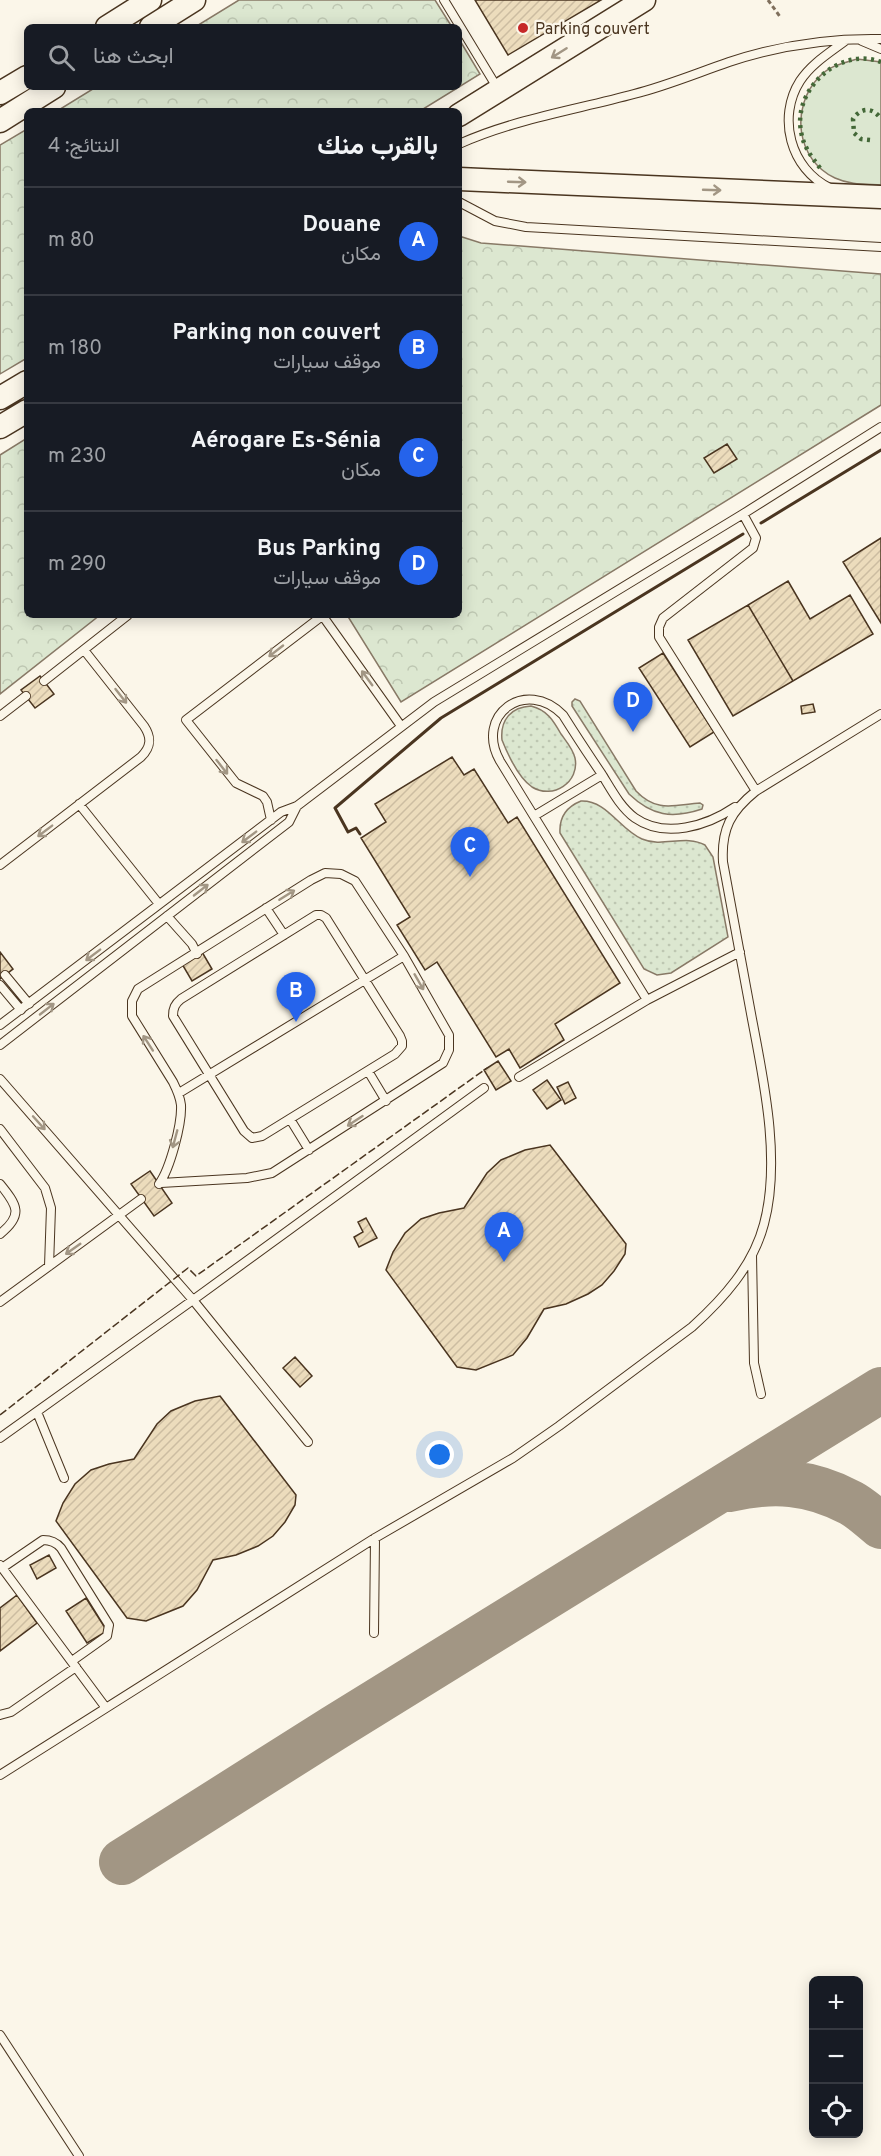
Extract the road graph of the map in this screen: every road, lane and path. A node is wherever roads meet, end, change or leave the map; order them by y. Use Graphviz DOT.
graph roads {
  1 [pos="150,0"];
  2 [pos="194,0"];
  3 [pos="444,0"];
  4 [pos="644,0"];
  5 [pos="768,0"];
  6 [pos="780,18"];
  7 [pos="112,24"];
  8 [pos="156,24"];
  9 [pos="459,24"];
  10 [pos="462,29"];
  11 [pos="858,39"];
  12 [pos="881,39"];
  13 [pos="846,40"];
  14 [pos="881,49"];
  15 [pos="24,79"];
  16 [pos="49,90"];
  17 [pos="499,90"];
  18 [pos="0,93"];
  19 [pos="462,112"];
  20 [pos="0,121"];
  21 [pos="462,143"];
  22 [pos="462,179"];
  23 [pos="855,196"];
  24 [pos="881,197"];
  25 [pos="462,204"];
  26 [pos="881,206"];
  27 [pos="881,247"];
  28 [pos="24,384"];
  29 [pos="0,398"];
  30 [pos="24,413"];
  31 [pos="881,427"];
  32 [pos="0,428"];
  33 [pos="743,514"];
  34 [pos="124,618"];
  35 [pos="318,618"];
  36 [pos="324,618"];
  37 [pos="84,650"];
  38 [pos="44,681"];
  39 [pos="26,696"];
  40 [pos="881,714"];
  41 [pos="0,716"];
  42 [pos="401,726"];
  43 [pos="602,775"];
  44 [pos="756,791"];
  45 [pos="742,802"];
  46 [pos="80,804"];
  47 [pos="297,806"];
  48 [pos="534,816"];
  49 [pos="271,820"];
  50 [pos="220,858"];
  51 [pos="0,865"];
  52 [pos="228,868"];
  53 [pos="159,904"];
  54 [pos="266,908"];
  55 [pos="167,916"];
  56 [pos="284,935"];
  57 [pos="740,952"];
  58 [pos="197,953"];
  59 [pos="404,956"];
  60 [pos="203,974"];
  61 [pos="5,975"];
  62 [pos="364,980"];
  63 [pos="207,983"];
  64 [pos="0,985"];
  65 [pos="647,1000"];
  66 [pos="29,1004"];
  67 [pos="21,1010"];
  68 [pos="0,1025"];
  69 [pos="0,1044"];
  70 [pos="368,1071"];
  71 [pos="209,1075"];
  72 [pos="519,1077"];
  73 [pos="0,1079"];
  74 [pos="484,1088"];
  75 [pos="179,1093"];
  76 [pos="386,1101"];
  77 [pos="290,1119"];
  78 [pos="0,1130"];
  79 [pos="309,1150"];
  80 [pos="0,1184"];
  81 [pos="141,1198"];
  82 [pos="121,1215"];
  83 [pos="0,1234"];
  84 [pos="752,1255"];
  85 [pos="49,1266"];
  86 [pos="193,1300"];
  87 [pos="0,1302"];
  88 [pos="761,1394"];
  89 [pos="37,1412"];
  90 [pos="0,1438"];
  91 [pos="308,1442"];
  92 [pos="64,1478"];
  93 [pos="375,1538"];
  94 [pos="1,1567"];
  95 [pos="374,1633"];
  96 [pos="74,1664"];
  97 [pos="106,1708"];
  98 [pos="0,1715"];
  99 [pos="0,1775"];
  100 [pos="0,2035"];
  101 [pos="79,2156"];
  1 -- 7 [label="street"];
  2 -- 8 [label="street"];
  3 -- 9 [label="lane"];
  4 -- 17 [label="street, one-way"];
  5 -- 6 [label="path"];
  10 -- 17 [label="lane"];
  11 -- 12 [label="lane"];
  11 -- 13 [label="lane"];
  11 -- 14 [label="lane"];
  13 -- 21 [label="lane"];
  13 -- 23 [label="lane"];
  15 -- 18 [label="street"];
  16 -- 20 [label="street"];
  17 -- 19 [label="street"];
  22 -- 23 [label="street, one-way"];
  23 -- 24 [label="street"];
  23 -- 26 [label="lane"];
  25 -- 27 [label="lane"];
  28 -- 29 [label="street"];
  30 -- 32 [label="street"];
  31 -- 33 [label="lane"];
  33 -- 42 [label="lane"];
  33 -- 44 [label="lane"];
  34 -- 37 [label="lane"];
  35 -- 49 [label="lane, one-way"];
  42 -- 36 [label="lane, one-way"];
  37 -- 38 [label="lane"];
  37 -- 46 [label="lane, one-way"];
  39 -- 41 [label="lane"];
  40 -- 44 [label="lane"];
  42 -- 47 [label="lane"];
  43 -- 45 [label="lane"];
  43 -- 48 [label="lane"];
  43 -- 48 [label="lane"];
  44 -- 45 [label="lane"];
  45 -- 57 [label="lane"];
  46 -- 51 [label="lane, one-way"];
  46 -- 53 [label="lane"];
  47 -- 49 [label="lane"];
  47 -- 52 [label="lane"];
  48 -- 65 [label="lane"];
  49 -- 50 [label="lane, one-way"];
  50 -- 52 [label="lane"];
  50 -- 53 [label="lane"];
  55 -- 52 [label="lane, one-way"];
  53 -- 66 [label="lane, one-way"];
  54 -- 56 [label="lane"];
  54 -- 58 [label="lane"];
  54 -- 59 [label="lane, one-way"];
  55 -- 58 [label="lane"];
  69 -- 55 [label="lane, one-way"];
  56 -- 62 [label="lane"];
  56 -- 63 [label="lane"];
  57 -- 65 [label="lane"];
  57 -- 84 [label="lane"];
  75 -- 58 [label="lane, one-way"];
  59 -- 62 [label="lane"];
  59 -- 76 [label="lane, one-way"];
  60 -- 63 [label="lane"];
  61 -- 66 [label="lane"];
  62 -- 70 [label="lane"];
  62 -- 71 [label="lane"];
  63 -- 71 [label="lane"];
  64 -- 67 [label="lane"];
  65 -- 72 [label="lane"];
  66 -- 67 [label="lane"];
  67 -- 68 [label="lane"];
  70 -- 76 [label="lane"];
  70 -- 77 [label="lane"];
  71 -- 75 [label="lane"];
  71 -- 77 [label="lane"];
  73 -- 82 [label="lane, one-way"];
  74 -- 86 [label="lane"];
  75 -- 79 [label="lane, one-way"];
  76 -- 79 [label="lane, one-way"];
  77 -- 79 [label="lane"];
  78 -- 85 [label="lane"];
  80 -- 83 [label="lane"];
  81 -- 82 [label="lane"];
  82 -- 85 [label="lane, one-way"];
  82 -- 86 [label="lane"];
  84 -- 88 [label="lane"];
  84 -- 93 [label="lane"];
  85 -- 87 [label="lane"];
  86 -- 89 [label="lane"];
  86 -- 91 [label="lane"];
  89 -- 90 [label="lane"];
  89 -- 92 [label="lane"];
  93 -- 95 [label="lane"];
  93 -- 97 [label="lane"];
  94 -- 96 [label="lane"];
  94 -- 96 [label="lane"];
  96 -- 97 [label="lane"];
  96 -- 98 [label="lane"];
  97 -- 99 [label="lane"];
  100 -- 101 [label="lane"];
}
